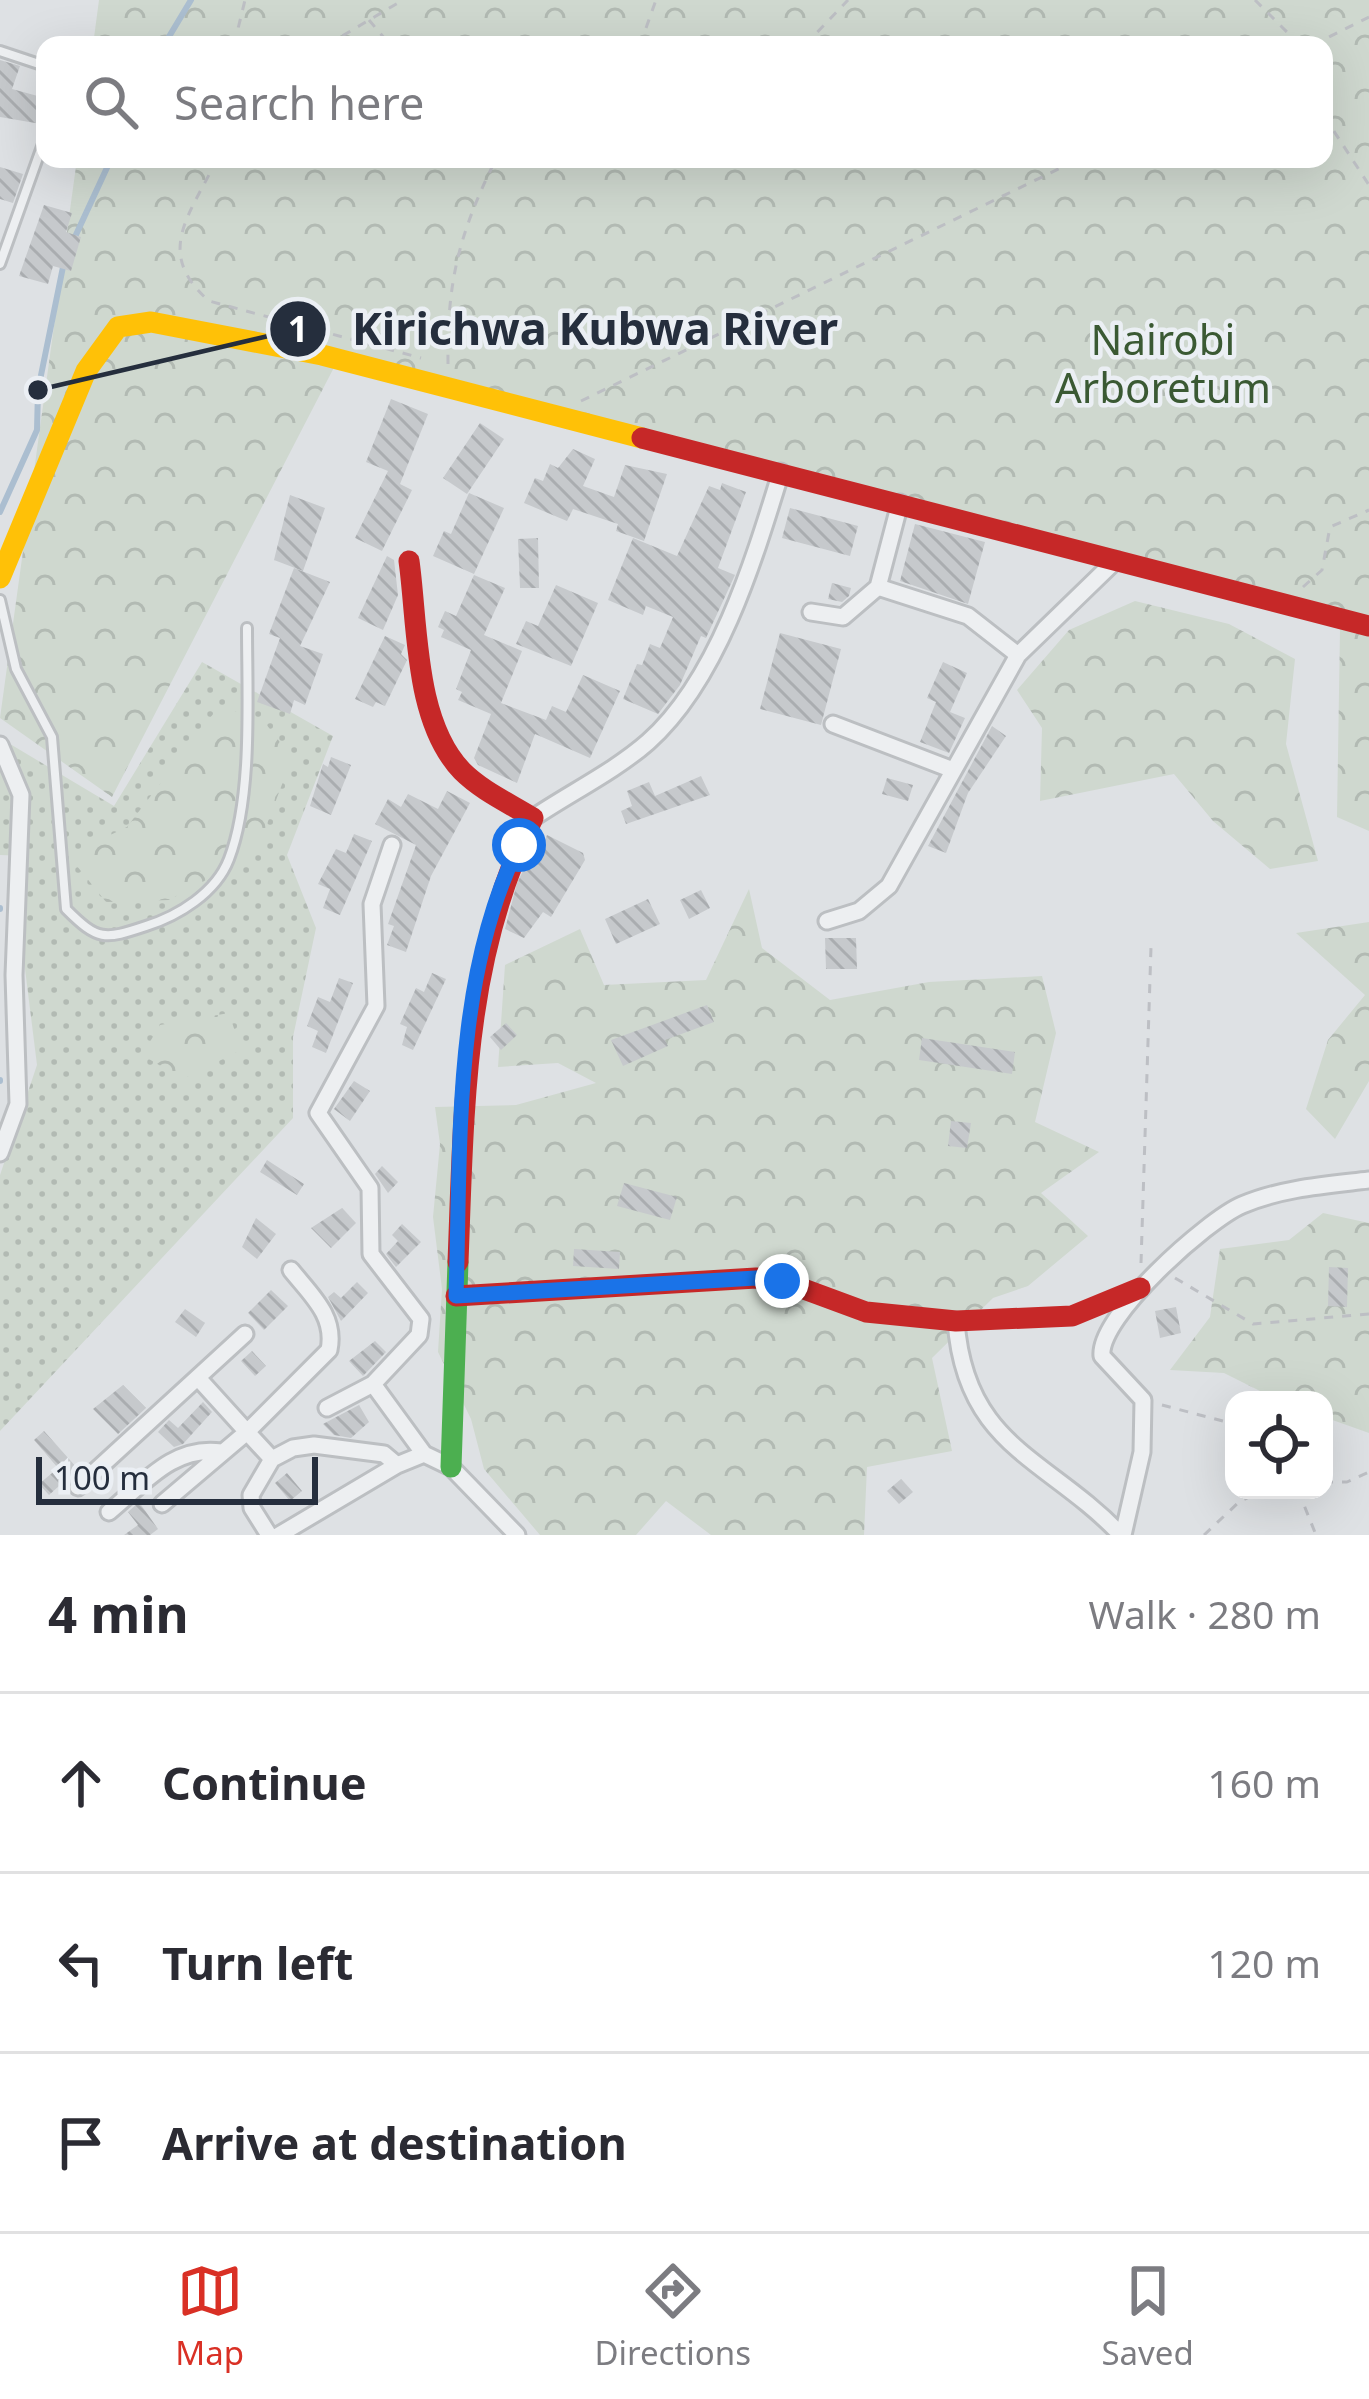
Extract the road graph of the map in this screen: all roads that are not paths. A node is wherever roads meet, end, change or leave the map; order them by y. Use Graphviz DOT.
graph roads {
  1 [pos="0,51"];
  2 [pos="36,63"];
  3 [pos="36,163"];
  4 [pos="0,264"];
  5 [pos="781,472"];
  6 [pos="900,503"];
  7 [pos="1116,560"];
  8 [pos="409,562"];
  9 [pos="0,578"];
  10 [pos="878,587"];
  11 [pos="0,600"];
  12 [pos="811,612"];
  13 [pos="1369,626"];
  14 [pos="248,628"];
  15 [pos="1018,655"];
  16 [pos="833,724"];
  17 [pos="0,745"];
  18 [pos="953,770"];
  19 [pos="533,818"];
  20 [pos="392,845"];
  21 [pos="827,922"];
  22 [pos="0,1153"];
  23 [pos="1369,1180"];
  24 [pos="290,1270"];
  25 [pos="1140,1288"];
  26 [pos="456,1296"];
  27 [pos="956,1321"];
  28 [pos="245,1334"];
  29 [pos="199,1378"];
  30 [pos="373,1384"];
  31 [pos="327,1408"];
  32 [pos="247,1432"];
  33 [pos="221,1452"];
  34 [pos="424,1454"];
  35 [pos="272,1459"];
  36 [pos="397,1465"];
  37 [pos="451,1466"];
  38 [pos="78,1486"];
  39 [pos="162,1504"];
  40 [pos="109,1512"];
  41 [pos="269,1535"];
  42 [pos="279,1535"];
  43 [pos="517,1535"];
  44 [pos="1122,1535"];
  1 -- 2 [label="lane"];
  3 -- 4 [label="lane"];
  5 -- 6 [label="street"];
  5 -- 9 [label="street"];
  5 -- 19 [label="street"];
  6 -- 7 [label="street"];
  6 -- 10 [label="street"];
  7 -- 13 [label="street"];
  7 -- 15 [label="street"];
  8 -- 19 [label="street"];
  10 -- 12 [label="street"];
  10 -- 15 [label="street"];
  11 -- 14 [label="lane"];
  15 -- 18 [label="street"];
  16 -- 18 [label="street"];
  17 -- 22 [label="street"];
  18 -- 21 [label="street"];
  19 -- 26 [label="street"];
  20 -- 30 [label="street"];
  23 -- 25 [label="street"];
  24 -- 32 [label="street"];
  25 -- 27 [label="street"];
  25 -- 44 [label="street"];
  26 -- 27 [label="street"];
  26 -- 37 [label="street"];
  27 -- 44 [label="street"];
  28 -- 29 [label="street"];
  29 -- 32 [label="street"];
  29 -- 38 [label="street"];
  30 -- 31 [label="street"];
  30 -- 34 [label="street"];
  32 -- 33 [label="street"];
  32 -- 35 [label="street"];
  33 -- 39 [label="street"];
  33 -- 40 [label="street"];
  34 -- 36 [label="street"];
  34 -- 37 [label="street"];
  35 -- 36 [label="street"];
  35 -- 41 [label="street"];
  36 -- 42 [label="street"];
  37 -- 43 [label="street"];
}
